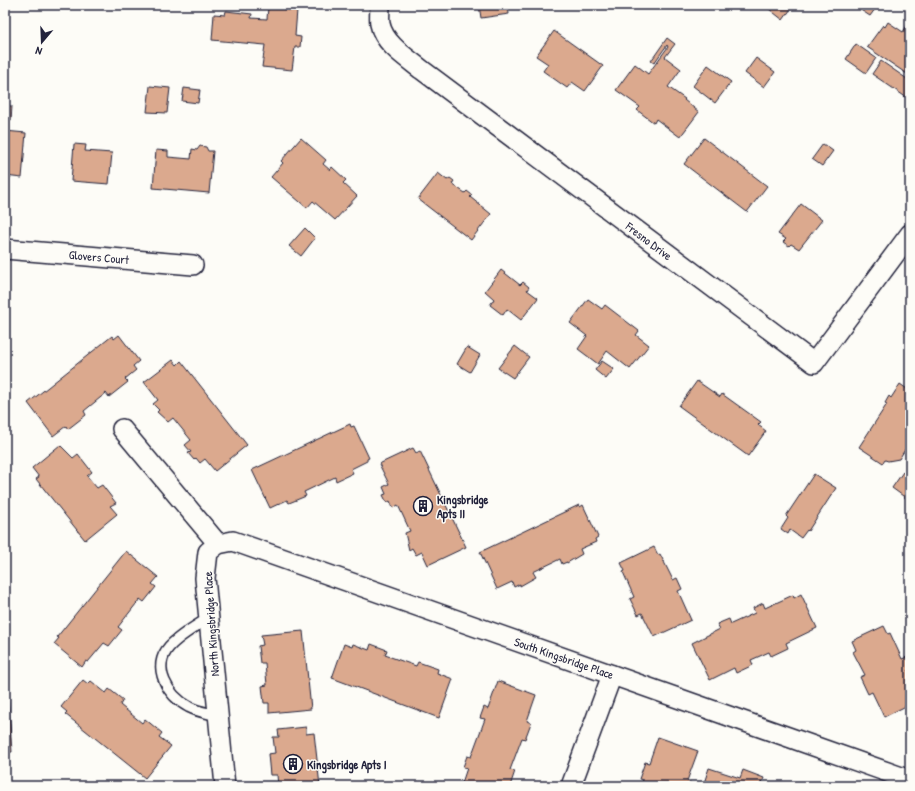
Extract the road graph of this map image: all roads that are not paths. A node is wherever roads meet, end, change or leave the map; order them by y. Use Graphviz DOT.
graph roads {
  1 [pos="380,5"];
  2 [pos="910,234"];
  3 [pos="5,249"];
  4 [pos="192,265"];
  5 [pos="122,429"];
  6 [pos="218,544"];
  7 [pos="209,618"];
  8 [pos="612,675"];
  9 [pos="219,716"];
  10 [pos="910,780"];
  11 [pos="225,786"];
  12 [pos="571,786"];
  1 -- 2 [label="street, Fresno Drive"];
  3 -- 4 [label="street, Glovers Court"];
  5 -- 6 [label="street"];
  6 -- 7 [label="street, North Kingsbridge Place"];
  6 -- 8 [label="street, South Kingsbridge Place"];
  7 -- 9 [label="street, North Kingsbridge Place"];
  7 -- 9 [label="lane"];
  8 -- 10 [label="street, South Kingsbridge Place"];
  8 -- 12 [label="street"];
  9 -- 11 [label="street, North Kingsbridge Place"];
}
